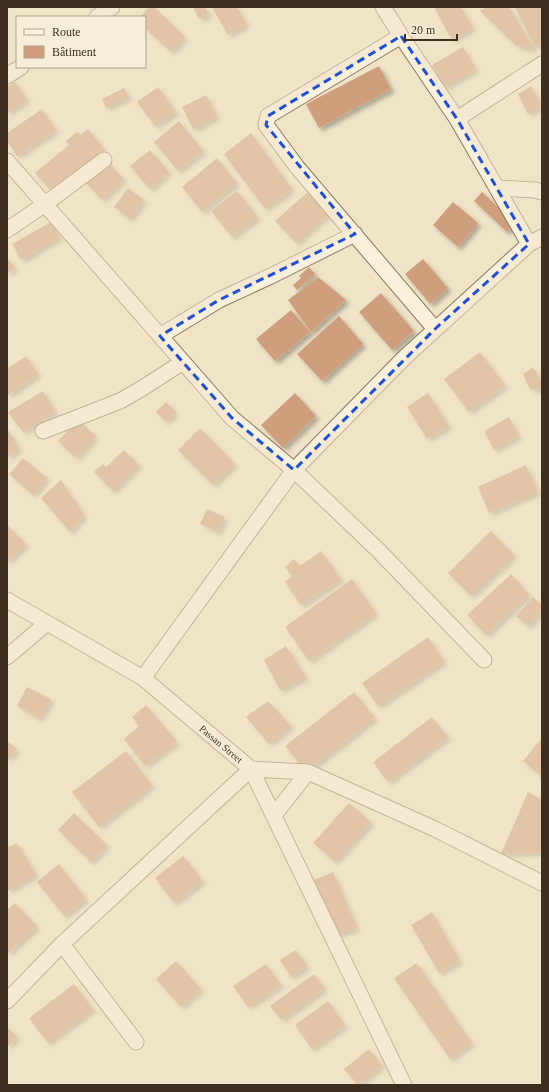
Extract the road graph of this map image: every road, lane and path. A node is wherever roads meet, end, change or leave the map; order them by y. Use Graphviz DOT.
graph roads {
  1 [pos="112,7"];
  2 [pos="383,7"];
  3 [pos="98,16"];
  4 [pos="401,36"];
  5 [pos="542,64"];
  6 [pos="19,68"];
  7 [pos="7,76"];
  8 [pos="457,120"];
  9 [pos="104,160"];
  10 [pos="7,161"];
  11 [pos="497,188"];
  12 [pos="542,192"];
  13 [pos="45,204"];
  14 [pos="7,230"];
  15 [pos="355,234"];
  16 [pos="542,237"];
  17 [pos="529,244"];
  18 [pos="435,329"];
  19 [pos="160,336"];
  20 [pos="183,362"];
  21 [pos="43,431"];
  22 [pos="294,470"];
  23 [pos="7,600"];
  24 [pos="47,623"];
  25 [pos="7,657"];
  26 [pos="484,660"];
  27 [pos="143,678"];
  28 [pos="251,769"];
  29 [pos="308,772"];
  30 [pos="274,815"];
  31 [pos="542,883"];
  32 [pos="62,944"];
  33 [pos="7,1000"];
  34 [pos="136,1042"];
  35 [pos="404,1085"];
  1 -- 3 [label="street"];
  2 -- 4 [label="street"];
  4 -- 8 [label="street"];
  4 -- 15 [label="street"];
  5 -- 8 [label="street"];
  6 -- 7 [label="street"];
  8 -- 11 [label="street"];
  9 -- 13 [label="street"];
  10 -- 13 [label="street"];
  11 -- 12 [label="street"];
  11 -- 17 [label="street"];
  13 -- 14 [label="street"];
  13 -- 19 [label="street"];
  15 -- 18 [label="street"];
  15 -- 19 [label="street"];
  16 -- 17 [label="street"];
  17 -- 18 [label="street"];
  18 -- 22 [label="street"];
  19 -- 20 [label="street"];
  20 -- 21 [label="street"];
  20 -- 22 [label="street"];
  22 -- 26 [label="street"];
  22 -- 27 [label="street"];
  23 -- 24 [label="street, Passan Street"];
  24 -- 25 [label="street"];
  24 -- 27 [label="street, Passan Street"];
  27 -- 28 [label="street, Passan Street"];
  28 -- 29 [label="street, Passan Street"];
  28 -- 30 [label="street"];
  28 -- 32 [label="street"];
  29 -- 30 [label="street"];
  29 -- 31 [label="street, Passan Street"];
  30 -- 35 [label="street"];
  32 -- 33 [label="street"];
  32 -- 34 [label="street"];
}
